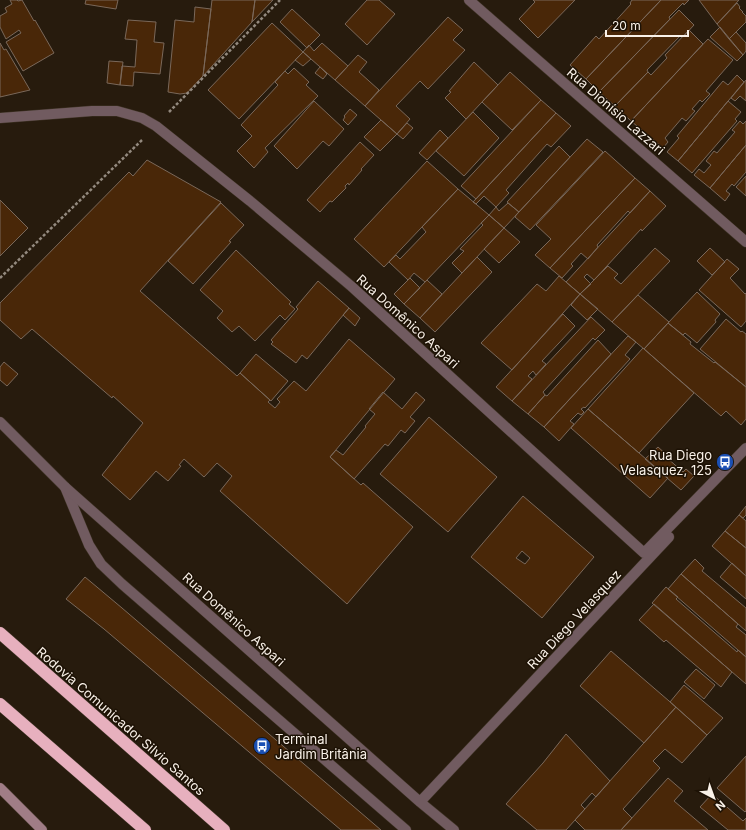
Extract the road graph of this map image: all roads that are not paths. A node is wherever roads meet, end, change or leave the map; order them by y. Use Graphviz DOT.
graph roads {
  1 [pos="469,0"];
  2 [pos="0,118"];
  3 [pos="746,242"];
  4 [pos="0,422"];
  5 [pos="746,448"];
  6 [pos="746,452"];
  7 [pos="65,487"];
  8 [pos="0,633"];
  9 [pos="0,704"];
  10 [pos="0,788"];
  11 [pos="420,802"];
  12 [pos="42,830"];
  13 [pos="145,830"];
  14 [pos="224,830"];
  15 [pos="406,830"];
  16 [pos="454,830"];
  1 -- 3 [label="street, Rua Dionísio Lazzari"];
  2 -- 5 [label="street, Rua Domênico Aspari"];
  4 -- 7 [label="street, Rua Domênico Aspari"];
  6 -- 11 [label="street, Rua Diego Velasquez"];
  7 -- 11 [label="street, Rua Domênico Aspari"];
  7 -- 15 [label="street"];
  8 -- 14 [label="highway, Rodovia Comunicador Silvio Santos"];
  9 -- 13 [label="highway"];
  10 -- 12 [label="main road"];
  11 -- 16 [label="street, Rua Domênico Aspari"];
}
